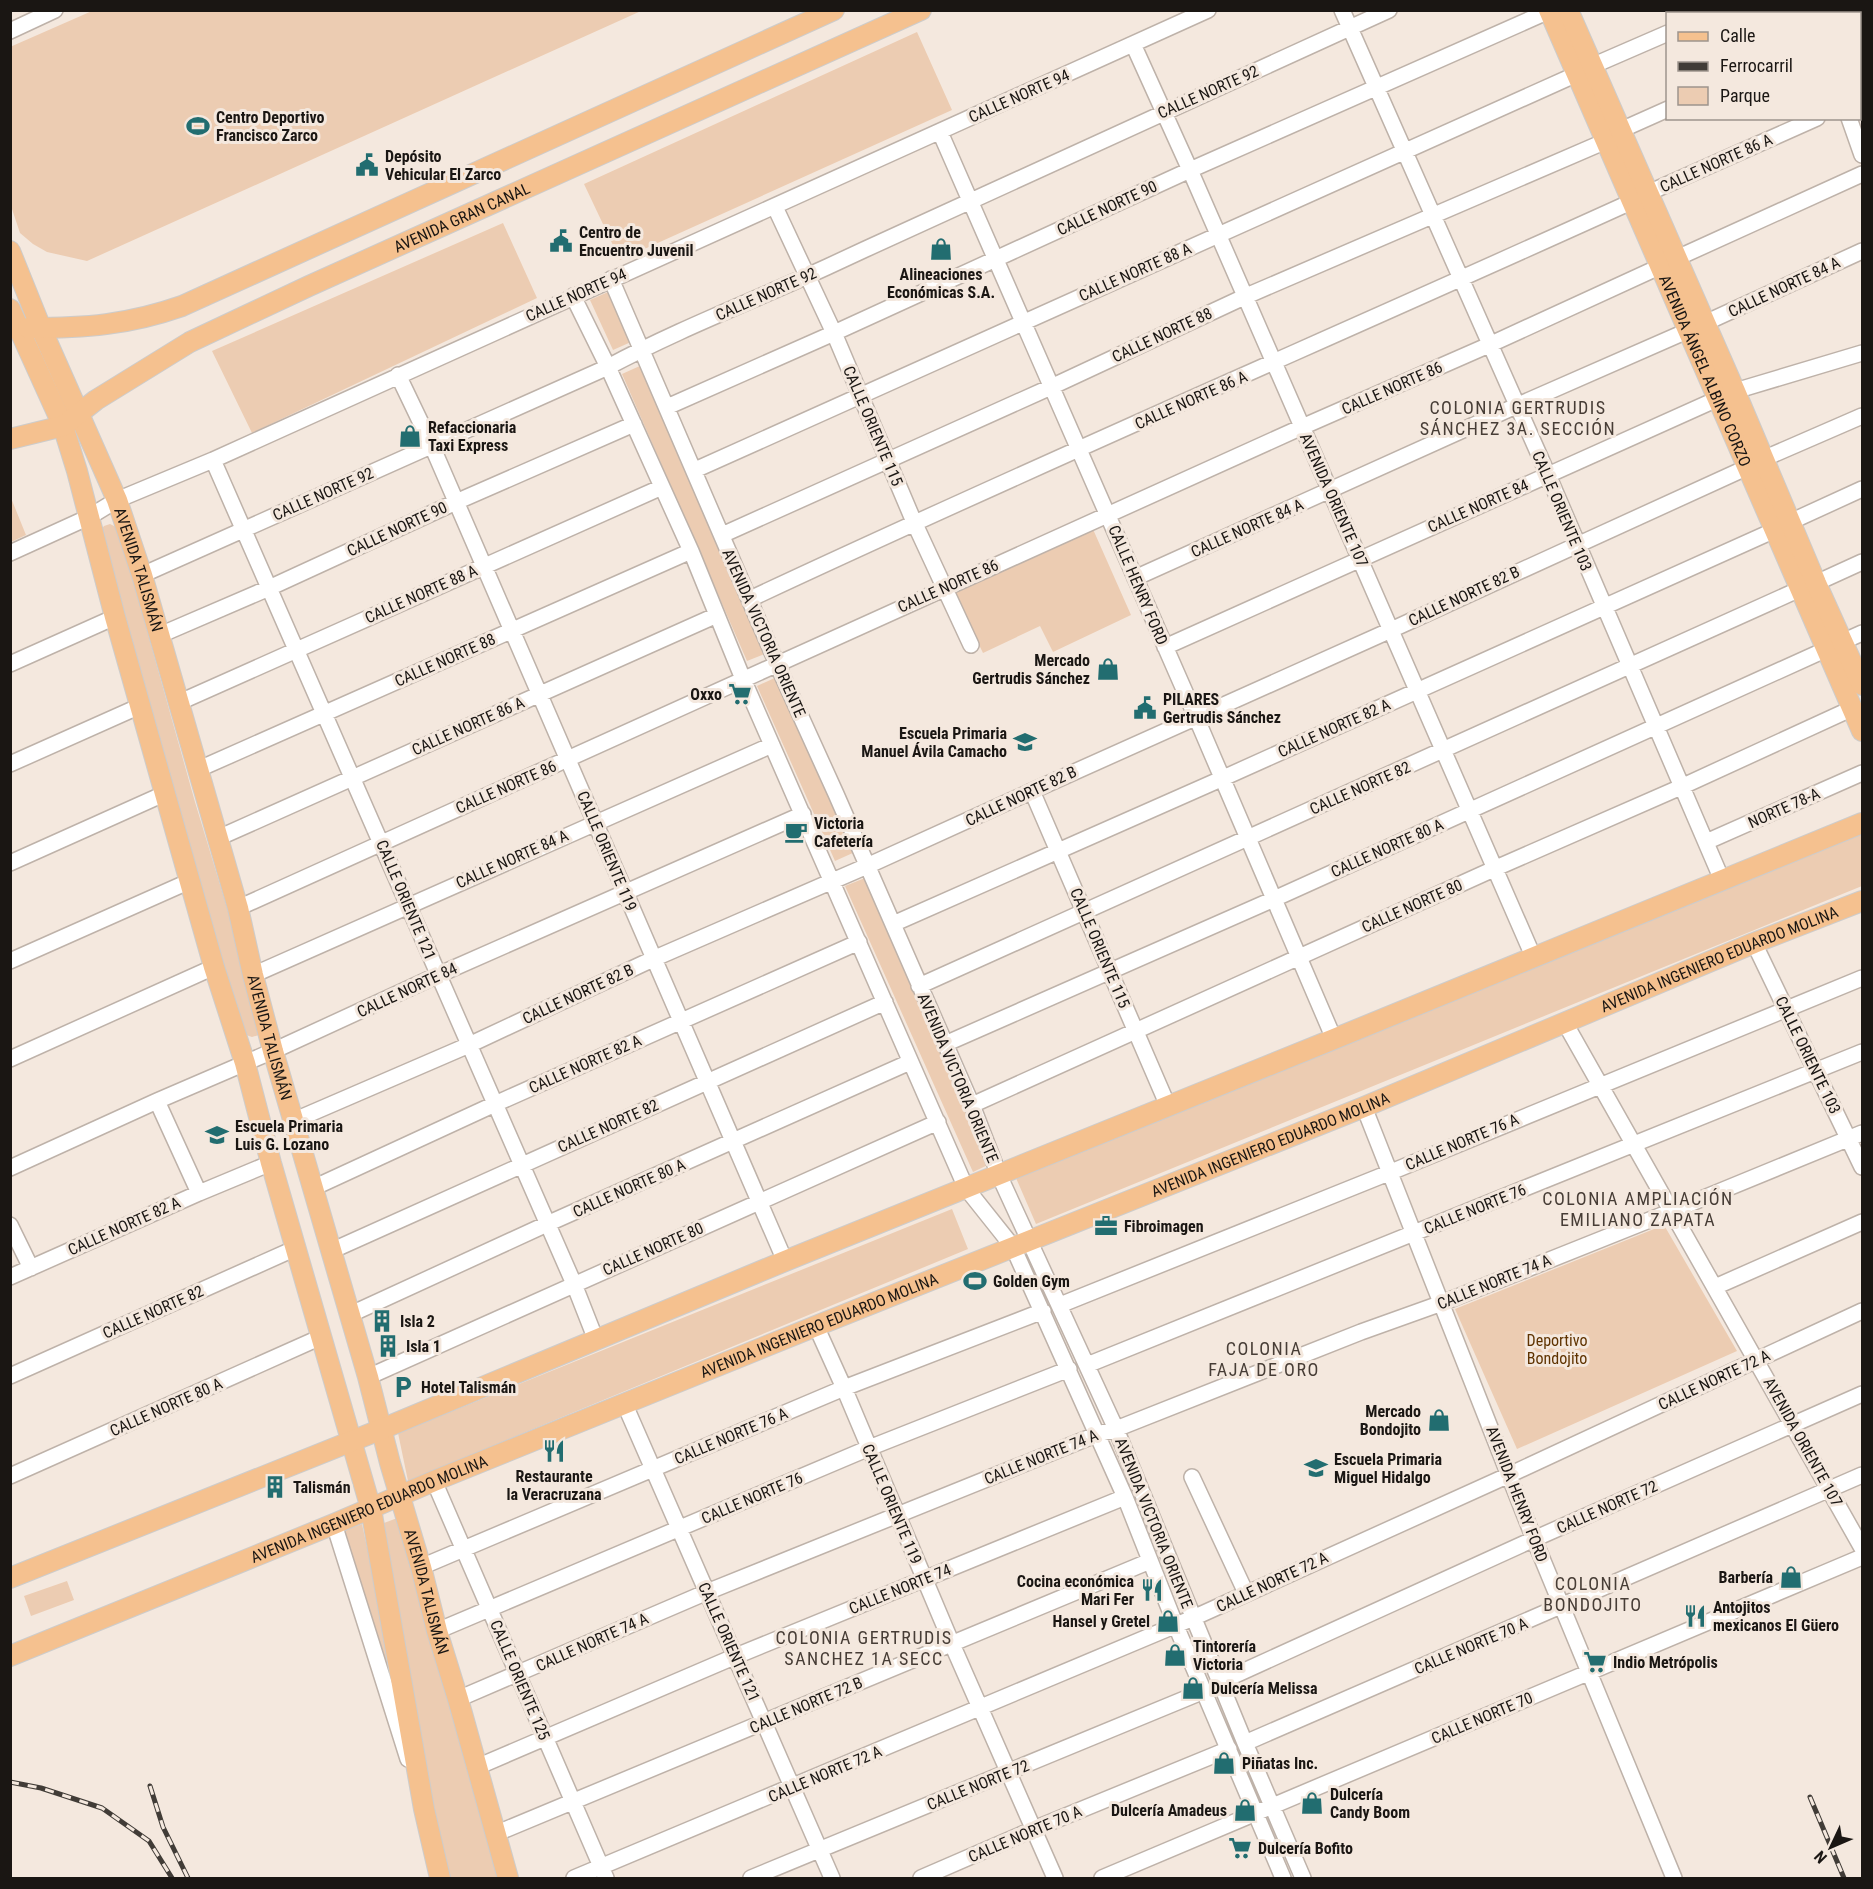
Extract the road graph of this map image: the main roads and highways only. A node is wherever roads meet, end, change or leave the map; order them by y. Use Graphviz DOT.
graph roads {
  1 [pos="834,10"];
  2 [pos="921,10"];
  3 [pos="1568,10"];
  4 [pos="1549,11"];
  5 [pos="1584,70"];
  6 [pos="10,251"];
  7 [pos="1668,263"];
  8 [pos="10,309"];
  9 [pos="15,328"];
  10 [pos="41,328"];
  11 [pos="52,379"];
  12 [pos="1726,395"];
  13 [pos="78,413"];
  14 [pos="63,426"];
  15 [pos="10,439"];
  16 [pos="1835,645"];
  17 [pos="1863,685"];
  18 [pos="1863,731"];
  19 [pos="1863,823"];
  20 [pos="1863,901"];
  21 [pos="382,1429"];
  22 [pos="351,1440"];
  23 [pos="390,1462"];
  24 [pos="361,1470"];
  25 [pos="400,1496"];
  26 [pos="371,1509"];
  27 [pos="10,1578"];
  28 [pos="10,1656"];
  29 [pos="440,1878"];
  30 [pos="508,1878"];
  1 -- 10 [label="main road, AVENIDA GRAN CANAL"];
  2 -- 13 [label="main road, AVENIDA GRAN CANAL"];
  3 -- 5 [label="main road, AVENIDA ÁNGEL ALBINO CORZO"];
  4 -- 5 [label="main road, AVENIDA ÁNGEL ALBINO CORZO"];
  5 -- 7 [label="main road, AVENIDA ÁNGEL ALBINO CORZO"];
  6 -- 10 [label="main road"];
  7 -- 12 [label="main road, AVENIDA ÁNGEL ALBINO CORZO"];
  7 -- 12 [label="main road, AVENIDA ÁNGEL ALBINO CORZO"];
  8 -- 9 [label="main road"];
  9 -- 10 [label="main road, AVENIDA GRAN CANAL"];
  9 -- 11 [label="main road"];
  10 -- 11 [label="main road"];
  11 -- 13 [label="main road, AVENIDA TALISMÁN"];
  11 -- 14 [label="main road, AVENIDA TALISMÁN"];
  12 -- 16 [label="main road, AVENIDA ÁNGEL ALBINO CORZO"];
  13 -- 14 [label="main road, AVENIDA GRAN CANAL"];
  13 -- 21 [label="main road, AVENIDA TALISMÁN"];
  14 -- 15 [label="main road, AVENIDA GRAN CANAL"];
  14 -- 22 [label="main road, AVENIDA TALISMÁN"];
  16 -- 17 [label="main road, AVENIDA ÁNGEL ALBINO CORZO"];
  16 -- 18 [label="main road, AVENIDA ÁNGEL ALBINO CORZO"];
  19 -- 21 [label="main road"];
  20 -- 25 [label="main road, AVENIDA INGENIERO EDUARDO MOLINA"];
  21 -- 22 [label="main road"];
  21 -- 23 [label="main road, AVENIDA TALISMÁN"];
  22 -- 24 [label="main road, AVENIDA TALISMÁN"];
  22 -- 27 [label="main road"];
  23 -- 24 [label="main road"];
  23 -- 25 [label="main road, AVENIDA TALISMÁN"];
  24 -- 26 [label="main road, AVENIDA TALISMÁN"];
  25 -- 26 [label="main road, AVENIDA INGENIERO EDUARDO MOLINA"];
  25 -- 30 [label="main road, AVENIDA TALISMÁN"];
  26 -- 28 [label="main road, AVENIDA INGENIERO EDUARDO MOLINA"];
  26 -- 29 [label="main road, AVENIDA TALISMÁN"];
}
